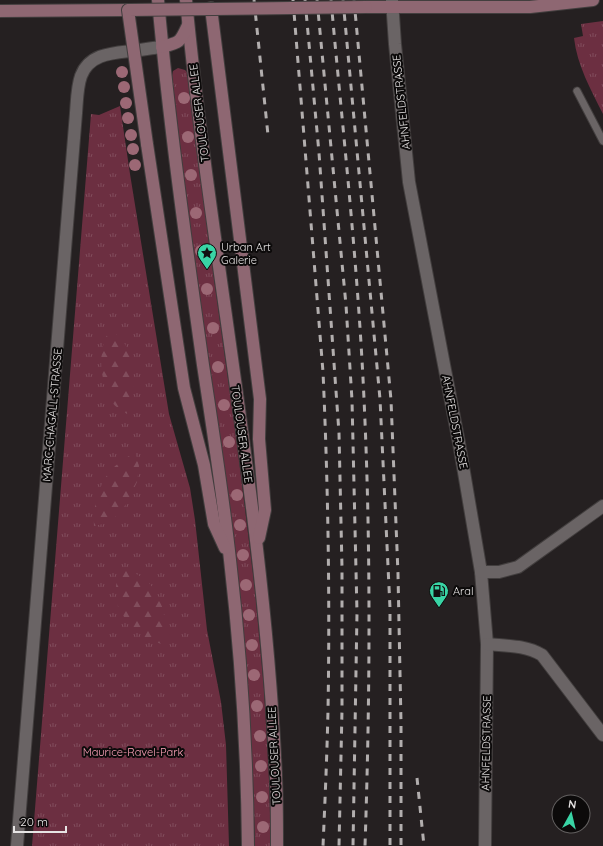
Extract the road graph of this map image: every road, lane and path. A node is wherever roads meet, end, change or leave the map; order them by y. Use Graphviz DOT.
graph roads {
  1 [pos="158,0"];
  2 [pos="186,0"];
  3 [pos="593,0"];
  4 [pos="393,4"];
  5 [pos="211,8"];
  6 [pos="128,10"];
  7 [pos="0,11"];
  8 [pos="189,23"];
  9 [pos="162,47"];
  10 [pos="577,91"];
  11 [pos="603,141"];
  12 [pos="603,506"];
  13 [pos="257,547"];
  14 [pos="230,560"];
  15 [pos="481,572"];
  16 [pos="487,644"];
  17 [pos="603,735"];
  18 [pos="17,846"];
  19 [pos="248,846"];
  20 [pos="277,846"];
  21 [pos="485,846"];
  1 -- 9 [label="main road"];
  2 -- 8 [label="main road, TOULOUSER ALLEE"];
  3 -- 4 [label="main road"];
  4 -- 5 [label="main road, bridge"];
  4 -- 15 [label="street, AHNFELDSTRASSE"];
  5 -- 6 [label="main road, bridge"];
  5 -- 13 [label="main road"];
  6 -- 7 [label="main road"];
  6 -- 14 [label="main road, bridge"];
  8 -- 9 [label="main road"];
  8 -- 13 [label="main road, TOULOUSER ALLEE"];
  9 -- 14 [label="main road"];
  9 -- 18 [label="street, MARC-CHAGALL-STRASSE"];
  10 -- 11 [label="lane"];
  12 -- 15 [label="street"];
  13 -- 20 [label="main road, TOULOUSER ALLEE"];
  14 -- 19 [label="main road"];
  15 -- 16 [label="street, AHNFELDSTRASSE"];
  16 -- 17 [label="street"];
  16 -- 21 [label="street, AHNFELDSTRASSE"];
}
